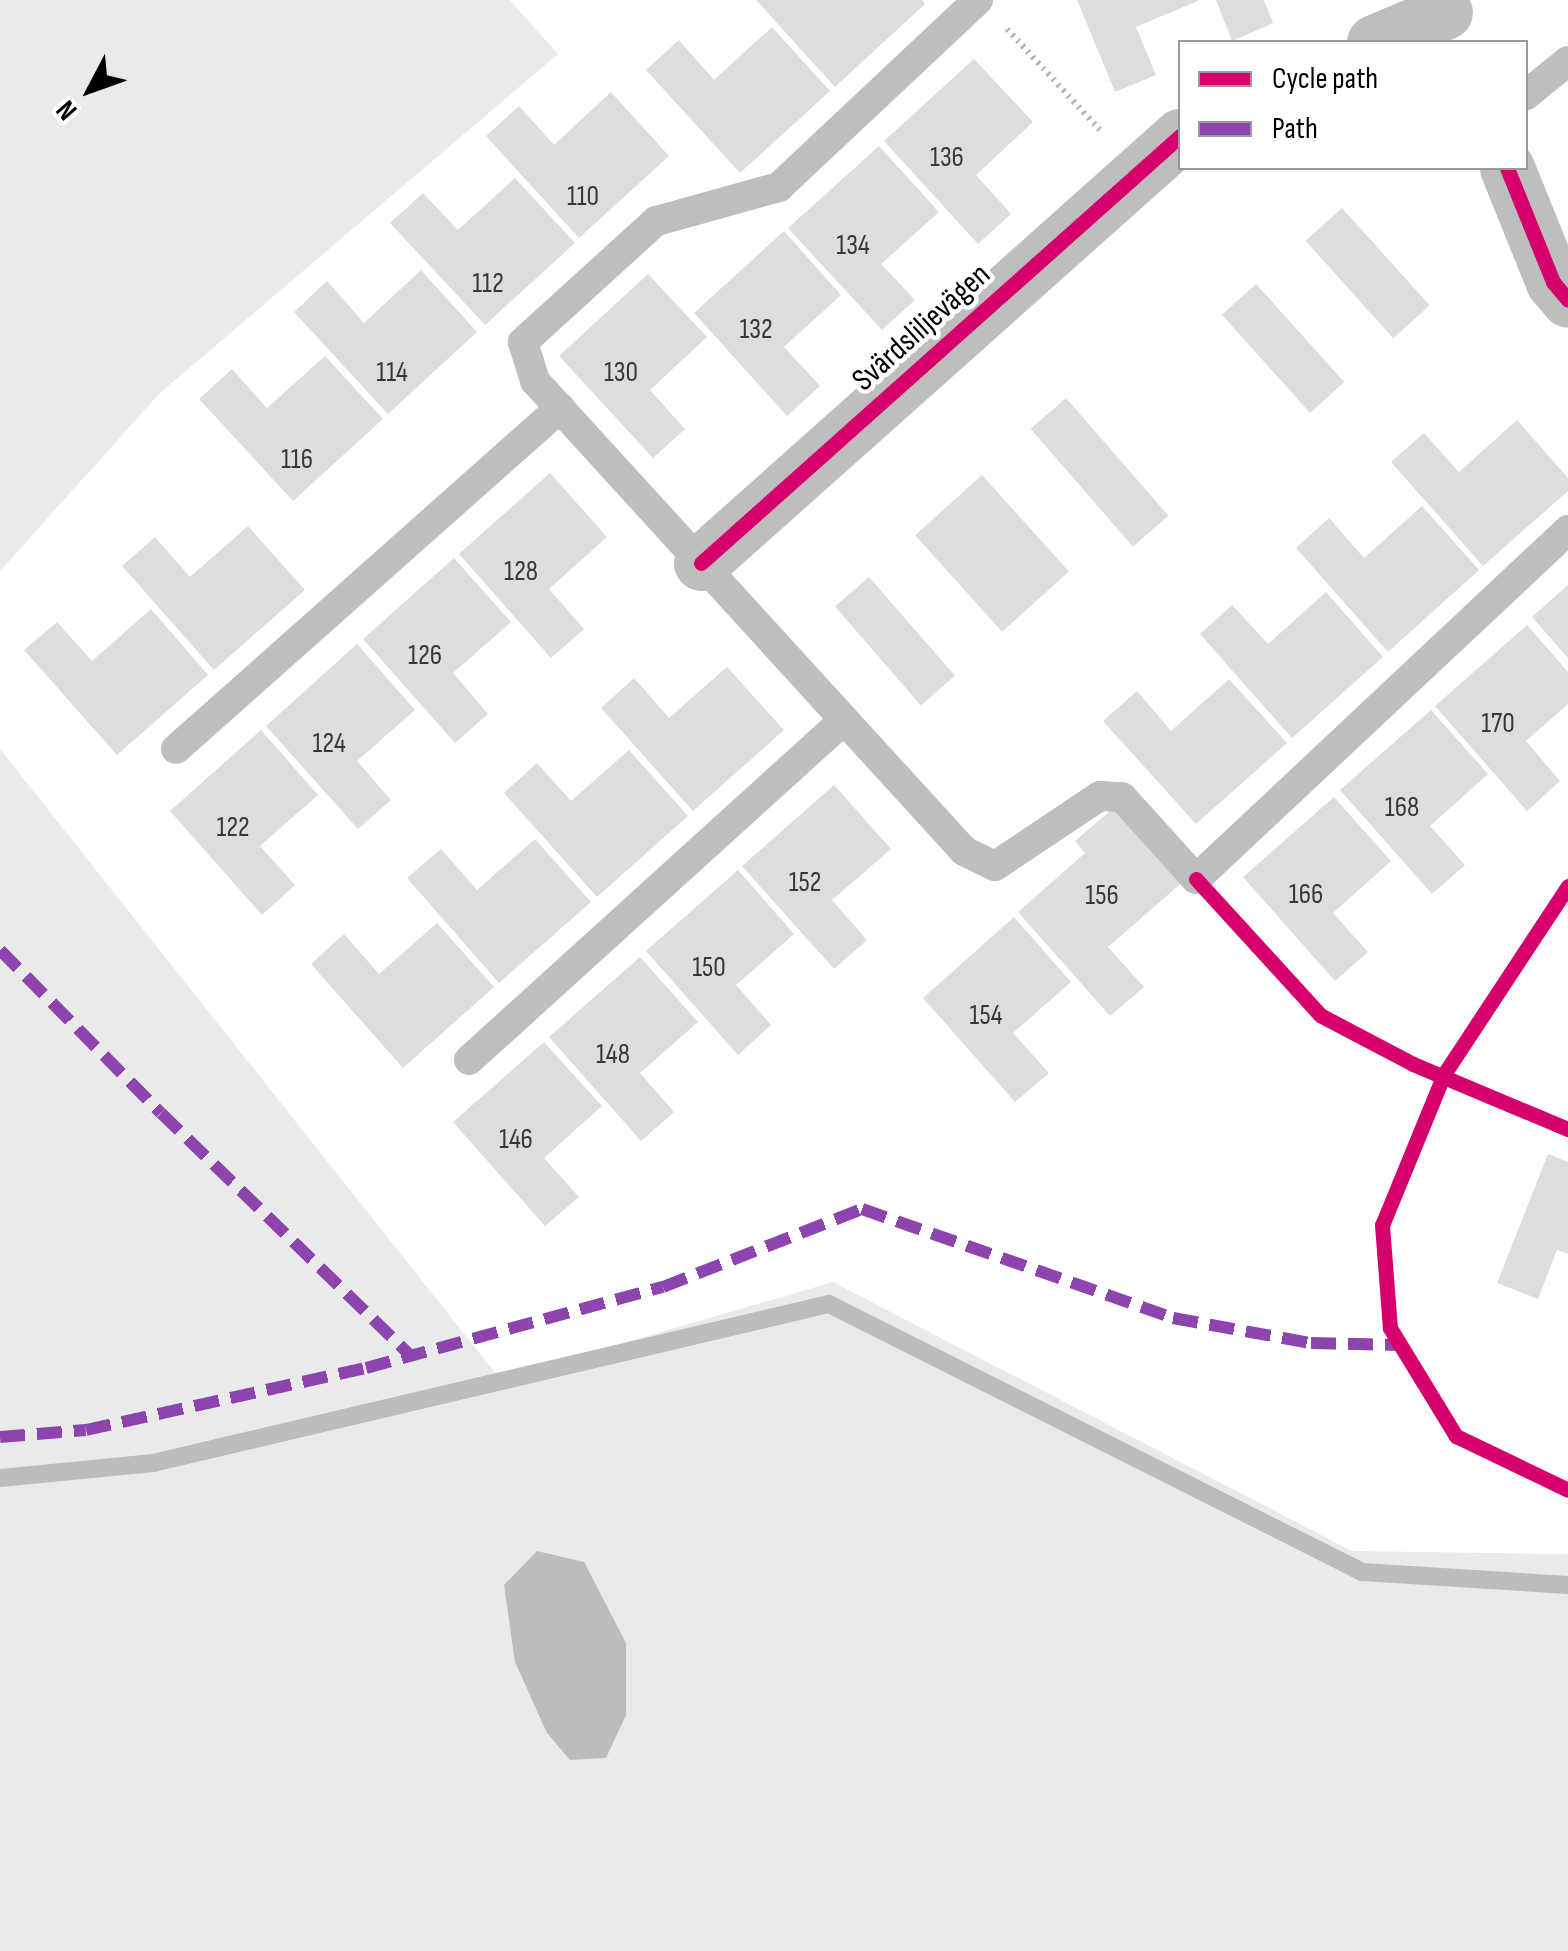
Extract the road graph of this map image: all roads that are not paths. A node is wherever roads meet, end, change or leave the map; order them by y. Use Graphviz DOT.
graph roads {
  1 [pos="986,7"];
  2 [pos="1448,18"];
  3 [pos="1380,40"];
  4 [pos="1568,60"];
  5 [pos="1528,93"];
  6 [pos="1178,138"];
  7 [pos="1508,170"];
  8 [pos="1568,300"];
  9 [pos="560,408"];
  10 [pos="1568,530"];
  11 [pos="701,562"];
  12 [pos="844,720"];
  13 [pos="176,748"];
  14 [pos="470,1060"];
  1 -- 9 [label="lane"];
  2 -- 3 [label="street"];
  4 -- 5 [label="lane"];
  6 -- 11 [label="street, Svärdsliljevägen"];
  7 -- 8 [label="street"];
  9 -- 11 [label="lane"];
  9 -- 13 [label="lane"];
  10 -- 12 [label="lane"];
  11 -- 12 [label="lane"];
  12 -- 14 [label="lane"];
}
